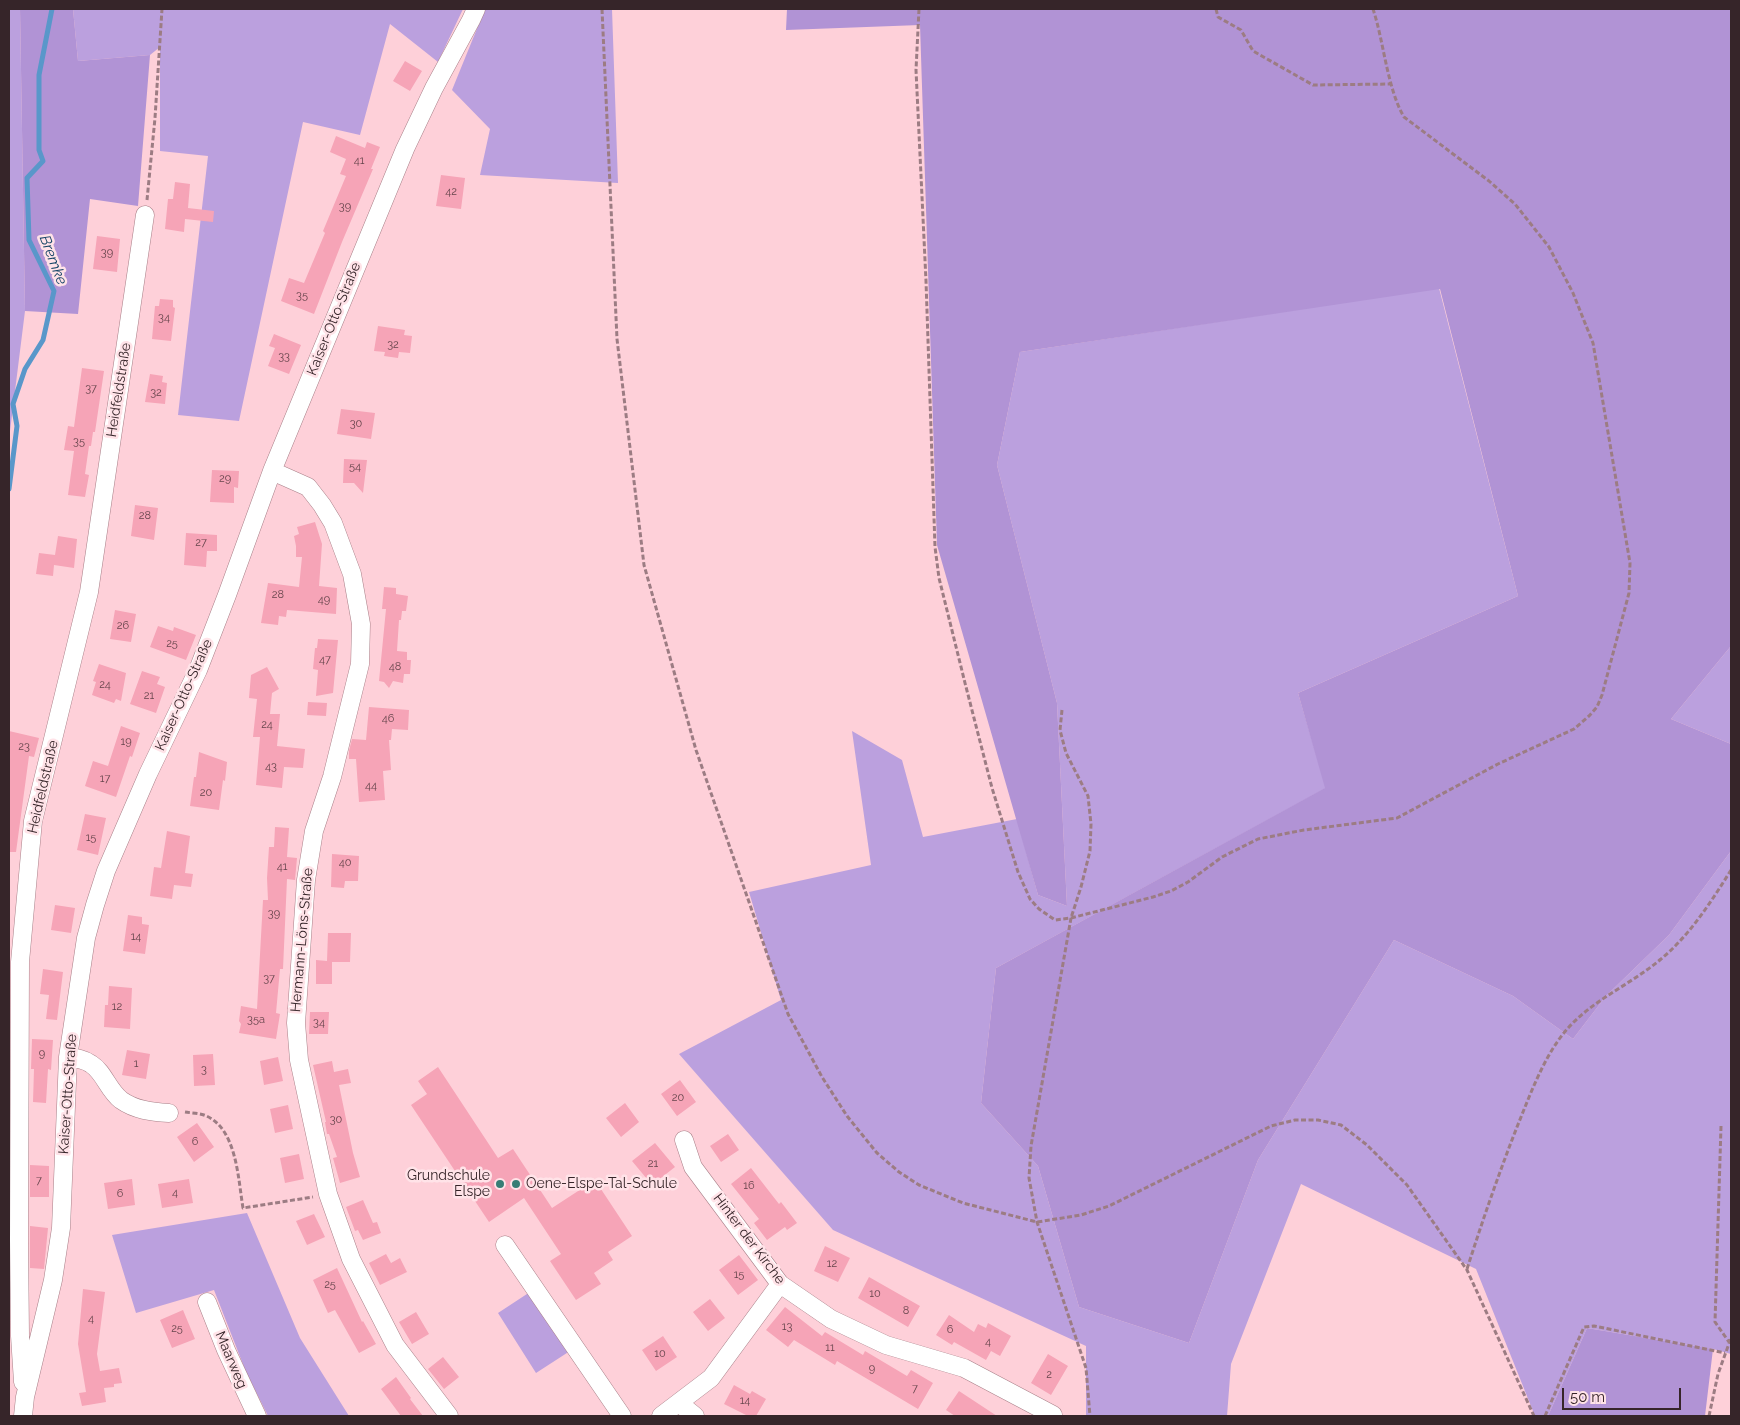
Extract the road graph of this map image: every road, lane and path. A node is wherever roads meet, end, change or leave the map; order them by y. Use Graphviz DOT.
graph roads {
  1 [pos="162,9"];
  2 [pos="476,9"];
  3 [pos="602,9"];
  4 [pos="919,9"];
  5 [pos="1216,9"];
  6 [pos="1373,9"];
  7 [pos="1392,84"];
  8 [pos="145,215"];
  9 [pos="272,471"];
  10 [pos="1062,710"];
  11 [pos="1731,870"];
  12 [pos="1071,918"];
  13 [pos="68,1057"];
  14 [pos="170,1114"];
  15 [pos="1721,1126"];
  16 [pos="684,1140"];
  17 [pos="328,1194"];
  18 [pos="1037,1222"];
  19 [pos="505,1245"];
  20 [pos="1467,1270"];
  21 [pos="780,1284"];
  22 [pos="208,1302"];
  23 [pos="1730,1340"];
  24 [pos="1725,1354"];
  25 [pos="25,1397"];
  26 [pos="679,1403"];
  27 [pos="1053,1414"];
  28 [pos="23,1416"];
  29 [pos="257,1416"];
  30 [pos="449,1416"];
  31 [pos="622,1416"];
  32 [pos="661,1416"];
  33 [pos="695,1416"];
  34 [pos="1090,1416"];
  35 [pos="1534,1416"];
  36 [pos="1545,1416"];
  37 [pos="1709,1416"];
  1 -- 8 [label="path"];
  2 -- 9 [label="street, Kaiser-Otto-Straße"];
  3 -- 18 [label="path"];
  4 -- 12 [label="path"];
  5 -- 7 [label="path"];
  6 -- 7 [label="path"];
  7 -- 12 [label="path"];
  8 -- 25 [label="street, Heidfeldstraße"];
  9 -- 13 [label="street, Kaiser-Otto-Straße"];
  9 -- 17 [label="street, Hermann-Löns-Straße"];
  10 -- 12 [label="path"];
  11 -- 20 [label="path"];
  12 -- 18 [label="path"];
  13 -- 14 [label="street"];
  13 -- 25 [label="street, Kaiser-Otto-Straße"];
  14 -- 17 [label="path"];
  15 -- 23 [label="path"];
  16 -- 21 [label="street, Hinter der Kirche"];
  17 -- 30 [label="street, Hermann-Löns-Straße"];
  18 -- 20 [label="path"];
  18 -- 34 [label="path"];
  19 -- 31 [label="street"];
  20 -- 35 [label="path"];
  21 -- 26 [label="street"];
  21 -- 27 [label="street, Hinter der Kirche"];
  22 -- 29 [label="street, Maarweg"];
  23 -- 24 [label="path"];
  24 -- 36 [label="path"];
  24 -- 37 [label="path"];
  25 -- 28 [label="street, Kaiser-Otto-Straße"];
  26 -- 32 [label="street"];
  26 -- 33 [label="street"];
}
